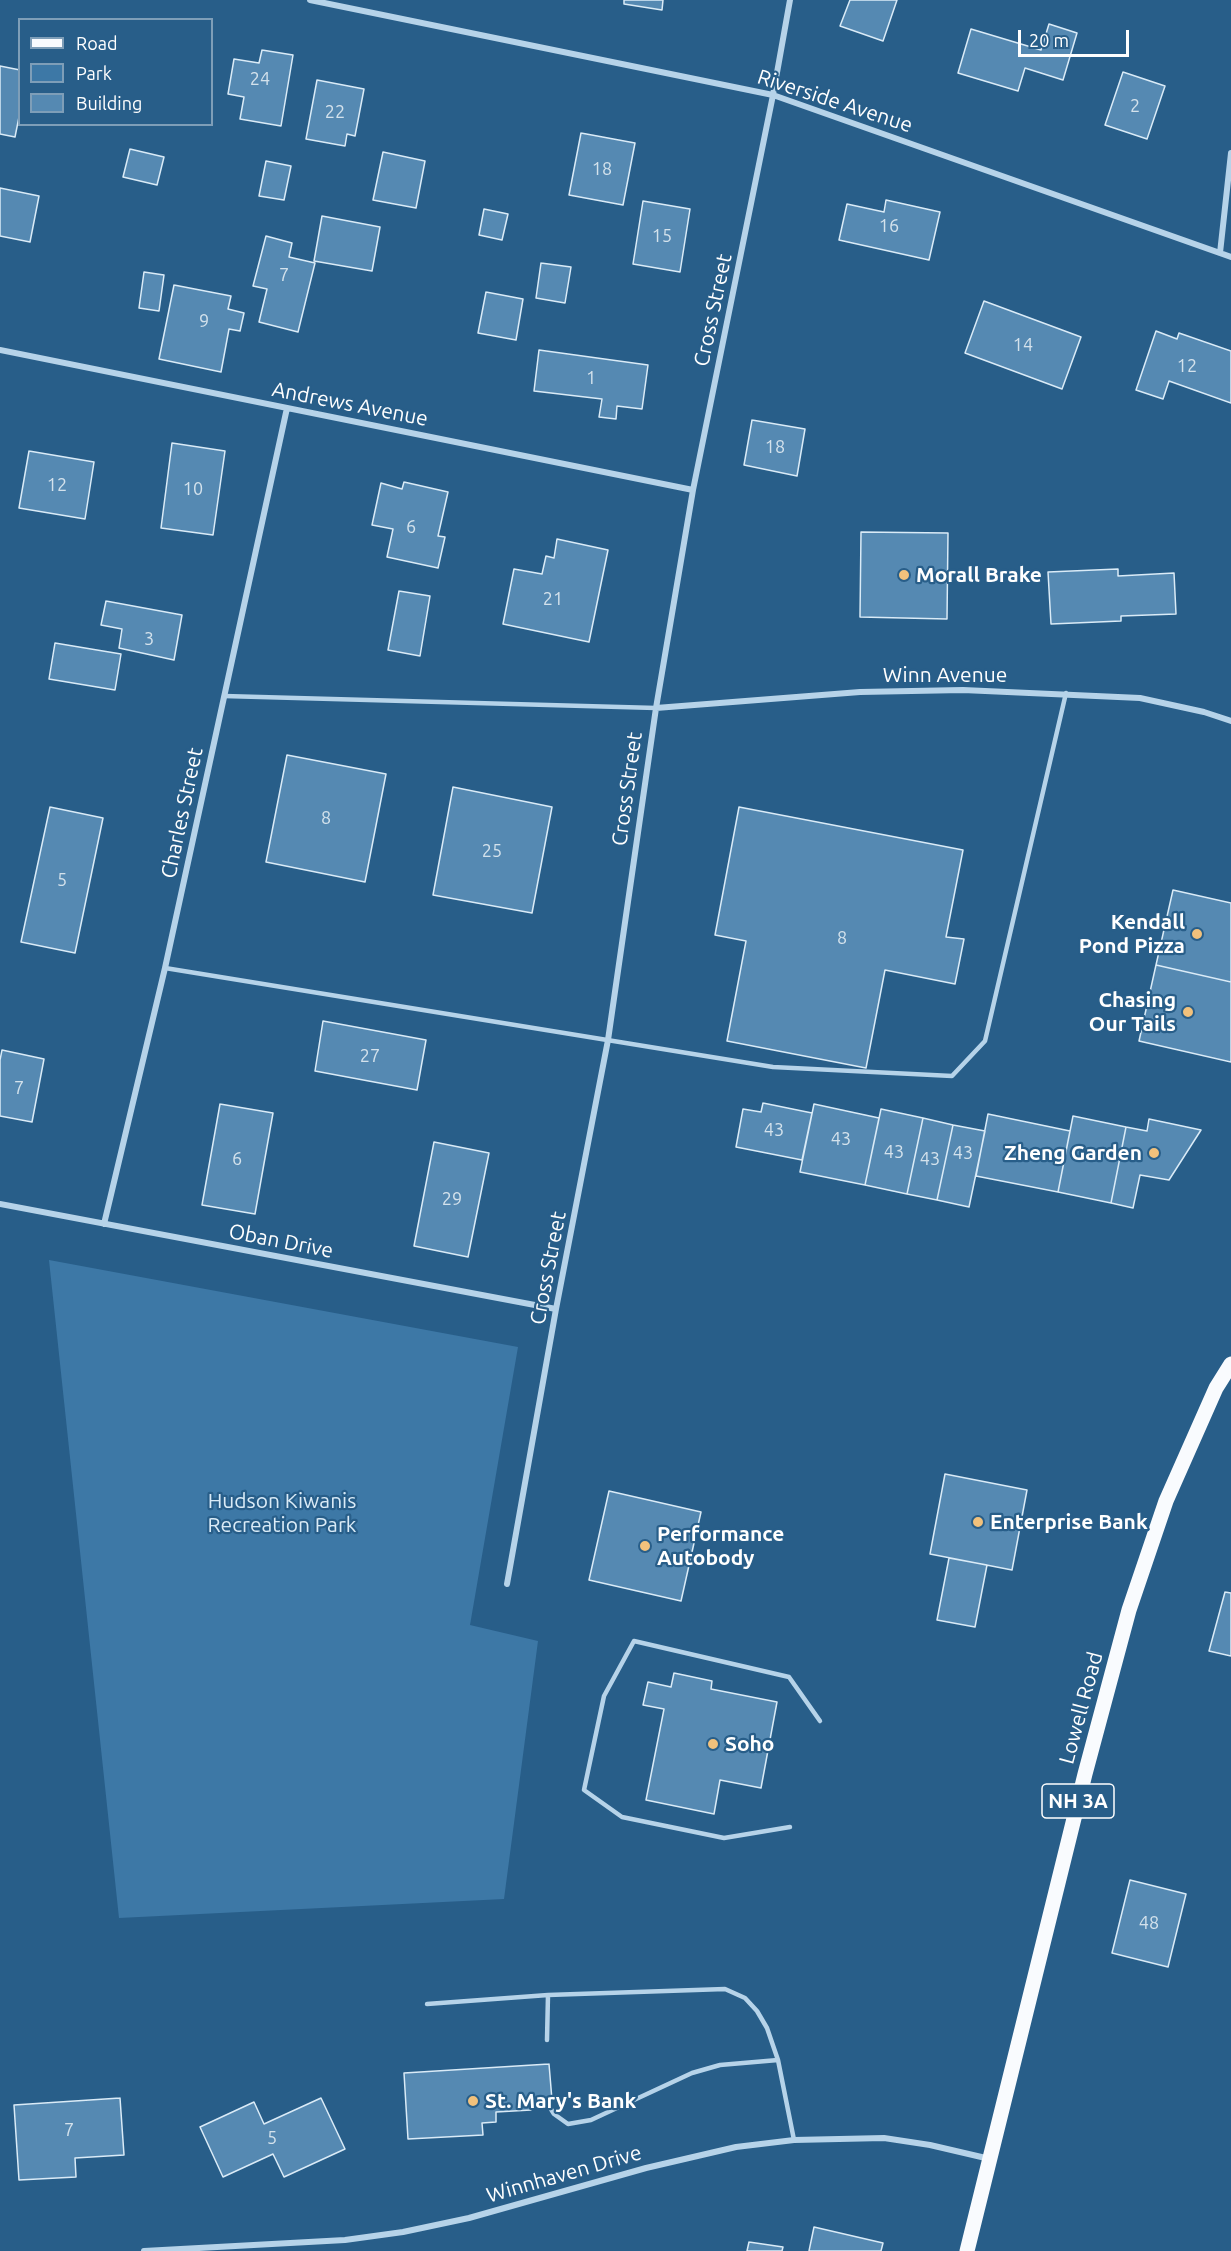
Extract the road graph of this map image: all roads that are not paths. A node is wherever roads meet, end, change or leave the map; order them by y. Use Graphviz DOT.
graph roads {
  1 [pos="310,0"];
  2 [pos="790,0"];
  3 [pos="773,94"];
  4 [pos="1231,153"];
  5 [pos="1220,253"];
  6 [pos="1231,257"];
  7 [pos="0,350"];
  8 [pos="287,408"];
  9 [pos="693,490"];
  10 [pos="1066,693"];
  11 [pos="224,696"];
  12 [pos="656,708"];
  13 [pos="1231,722"];
  14 [pos="165,968"];
  15 [pos="608,1040"];
  16 [pos="0,1204"];
  17 [pos="104,1224"];
  18 [pos="556,1309"];
  19 [pos="1231,1364"];
  20 [pos="507,1584"];
  21 [pos="820,1721"];
  22 [pos="790,1827"];
  23 [pos="548,1995"];
  24 [pos="427,2004"];
  25 [pos="547,2040"];
  26 [pos="778,2060"];
  27 [pos="549,2106"];
  28 [pos="794,2140"];
  29 [pos="991,2159"];
  30 [pos="144,2251"];
  31 [pos="967,2251"];
  1 -- 3 [label="street, Riverside Avenue"];
  2 -- 3 [label="street, Cross Street"];
  3 -- 5 [label="street, Riverside Avenue"];
  3 -- 9 [label="street, Cross Street"];
  4 -- 5 [label="street"];
  5 -- 6 [label="street, Riverside Avenue"];
  7 -- 8 [label="street, Andrews Avenue"];
  8 -- 9 [label="street, Andrews Avenue"];
  8 -- 11 [label="street, Charles Street"];
  9 -- 12 [label="street, Cross Street"];
  10 -- 12 [label="street, Winn Avenue"];
  10 -- 13 [label="street, Winn Avenue"];
  10 -- 15 [label="lane"];
  11 -- 12 [label="lane"];
  11 -- 14 [label="street, Charles Street"];
  12 -- 15 [label="street, Cross Street"];
  14 -- 15 [label="lane"];
  14 -- 17 [label="street, Charles Street"];
  15 -- 18 [label="street, Cross Street"];
  16 -- 17 [label="street, Oban Drive"];
  17 -- 18 [label="street, Oban Drive"];
  18 -- 20 [label="street, Cross Street"];
  19 -- 29 [label="main road, Lowell Road / NH 3A"];
  21 -- 22 [label="lane"];
  23 -- 24 [label="lane"];
  23 -- 25 [label="lane"];
  23 -- 26 [label="lane"];
  26 -- 27 [label="lane"];
  26 -- 28 [label="lane"];
  28 -- 29 [label="street, Winnhaven Drive"];
  28 -- 30 [label="street, Winnhaven Drive"];
  29 -- 31 [label="main road, Lowell Road / NH 3A"];
}
